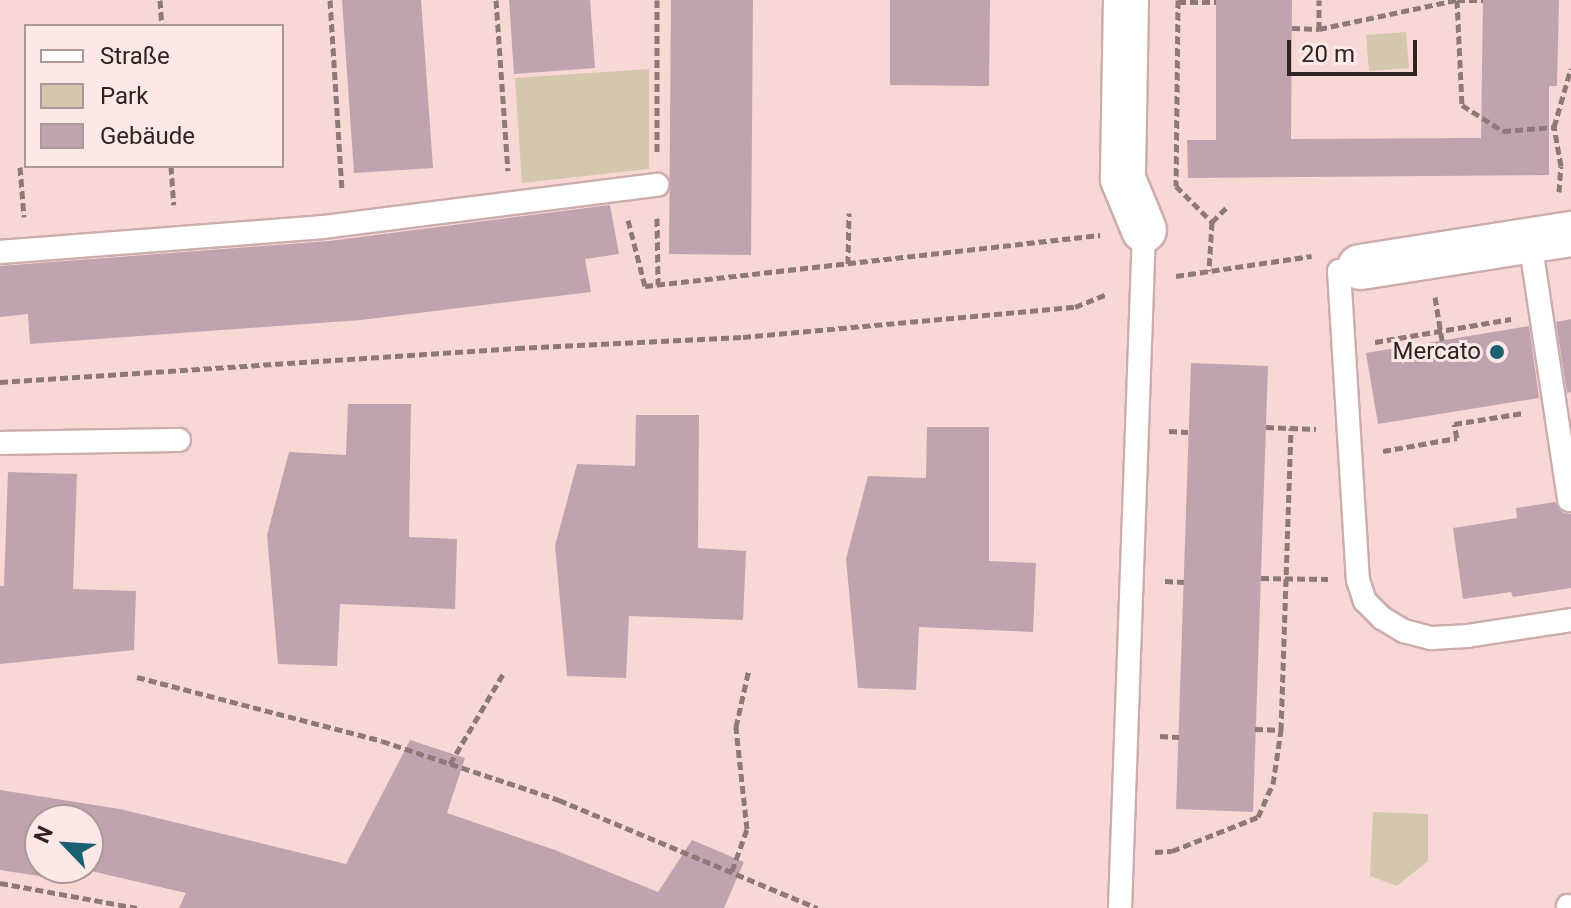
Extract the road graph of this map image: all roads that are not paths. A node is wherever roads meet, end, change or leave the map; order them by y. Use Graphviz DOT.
graph roads {
  1 [pos="1126,0"];
  2 [pos="657,185"];
  3 [pos="1553,227"];
  4 [pos="1144,230"];
  5 [pos="0,252"];
  6 [pos="1350,269"];
  7 [pos="179,440"];
  8 [pos="0,443"];
  9 [pos="1569,500"];
  10 [pos="1571,620"];
  11 [pos="1120,908"];
  1 -- 4 [label="street"];
  2 -- 5 [label="lane"];
  3 -- 6 [label="street"];
  3 -- 9 [label="lane"];
  4 -- 11 [label="lane"];
  6 -- 10 [label="lane"];
  7 -- 8 [label="lane"];
}
